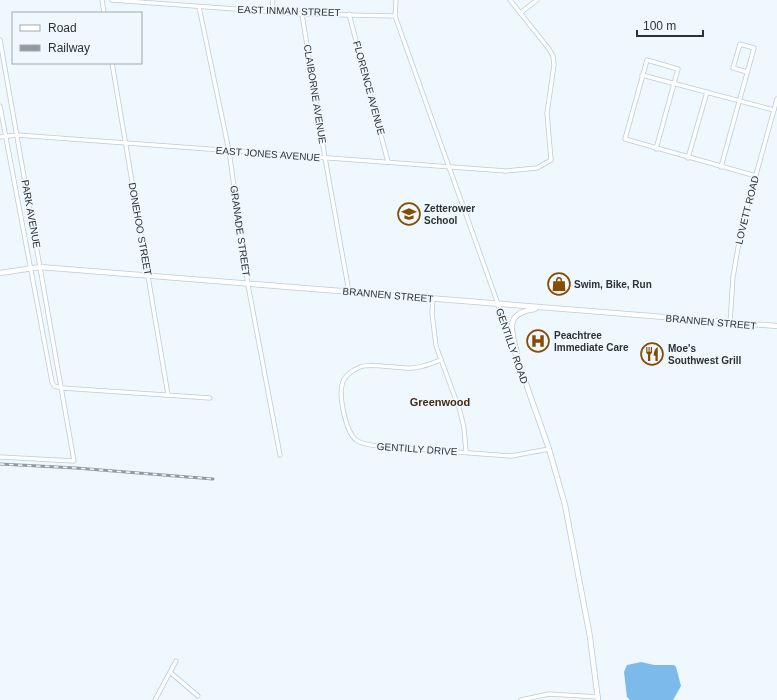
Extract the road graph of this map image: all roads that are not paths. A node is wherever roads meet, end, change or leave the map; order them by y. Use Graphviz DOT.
graph roads {
  1 [pos="102,0"];
  2 [pos="112,0"];
  3 [pos="272,0"];
  4 [pos="396,0"];
  5 [pos="510,0"];
  6 [pos="537,0"];
  7 [pos="199,7"];
  8 [pos="104,12"];
  9 [pos="272,12"];
  10 [pos="520,13"];
  11 [pos="302,14"];
  12 [pos="349,14"];
  13 [pos="395,16"];
  14 [pos="0,40"];
  15 [pos="112,64"];
  16 [pos="747,72"];
  17 [pos="642,75"];
  18 [pos="674,83"];
  19 [pos="707,92"];
  20 [pos="777,99"];
  21 [pos="739,101"];
  22 [pos="0,106"];
  23 [pos="774,110"];
  24 [pos="17,135"];
  25 [pos="5,136"];
  26 [pos="0,137"];
  27 [pos="124,143"];
  28 [pos="656,149"];
  29 [pos="229,151"];
  30 [pos="325,158"];
  31 [pos="688,158"];
  32 [pos="388,162"];
  33 [pos="448,166"];
  34 [pos="721,167"];
  35 [pos="756,176"];
  36 [pos="40,267"];
  37 [pos="30,269"];
  38 [pos="0,273"];
  39 [pos="149,276"];
  40 [pos="248,285"];
  41 [pos="349,292"];
  42 [pos="433,299"];
  43 [pos="498,304"];
  44 [pos="544,308"];
  45 [pos="730,323"];
  46 [pos="777,326"];
  47 [pos="441,360"];
  48 [pos="523,376"];
  49 [pos="62,388"];
  50 [pos="168,395"];
  51 [pos="210,398"];
  52 [pos="549,449"];
  53 [pos="466,452"];
  54 [pos="280,455"];
  55 [pos="0,457"];
  56 [pos="176,661"];
  57 [pos="171,673"];
  58 [pos="198,696"];
  59 [pos="598,698"];
  60 [pos="155,700"];
  61 [pos="521,700"];
  1 -- 8 [label="street"];
  2 -- 7 [label="street, EAST INMAN STREET"];
  3 -- 9 [label="street"];
  4 -- 13 [label="street, GENTILLY ROAD"];
  5 -- 10 [label="street"];
  6 -- 10 [label="street"];
  7 -- 9 [label="street, EAST INMAN STREET"];
  7 -- 29 [label="street, GRANADE STREET"];
  9 -- 11 [label="street, EAST INMAN STREET"];
  10 -- 33 [label="street, EAST JONES AVENUE"];
  11 -- 12 [label="street, EAST INMAN STREET"];
  11 -- 30 [label="street, CLAIBORNE AVENUE"];
  12 -- 13 [label="street, EAST INMAN STREET"];
  12 -- 32 [label="street, FLORENCE AVENUE"];
  13 -- 33 [label="street, GENTILLY ROAD"];
  14 -- 24 [label="street, PARK AVENUE"];
  15 -- 27 [label="street, DONEHOO STREET"];
  16 -- 16 [label="street"];
  16 -- 21 [label="street"];
  17 -- 18 [label="street"];
  17 -- 18 [label="street"];
  17 -- 28 [label="street"];
  18 -- 19 [label="street"];
  18 -- 28 [label="street"];
  19 -- 21 [label="street"];
  19 -- 31 [label="street"];
  20 -- 23 [label="street, LOVETT ROAD"];
  21 -- 23 [label="street"];
  21 -- 34 [label="street"];
  22 -- 25 [label="street, PARK AVENUE"];
  23 -- 35 [label="street, LOVETT ROAD"];
  24 -- 25 [label="street, EAST JONES AVENUE"];
  24 -- 27 [label="street, EAST JONES AVENUE"];
  24 -- 36 [label="street, PARK AVENUE"];
  25 -- 26 [label="street, EAST JONES AVENUE"];
  25 -- 37 [label="street, PARK AVENUE"];
  27 -- 29 [label="street, EAST JONES AVENUE"];
  27 -- 39 [label="street, DONEHOO STREET"];
  28 -- 31 [label="street"];
  29 -- 30 [label="street, EAST JONES AVENUE"];
  29 -- 40 [label="street, GRANADE STREET"];
  30 -- 32 [label="street, EAST JONES AVENUE"];
  30 -- 41 [label="street, CLAIBORNE AVENUE"];
  31 -- 34 [label="street"];
  32 -- 33 [label="street, EAST JONES AVENUE"];
  33 -- 43 [label="street, GENTILLY ROAD"];
  34 -- 35 [label="street"];
  35 -- 45 [label="street, LOVETT ROAD"];
  36 -- 37 [label="street, BRANNEN STREET"];
  36 -- 39 [label="street, BRANNEN STREET"];
  36 -- 49 [label="street, PARK AVENUE"];
  37 -- 38 [label="street, BRANNEN STREET"];
  37 -- 49 [label="street, PARK AVENUE"];
  39 -- 40 [label="street, BRANNEN STREET"];
  39 -- 50 [label="street, DONEHOO STREET"];
  40 -- 41 [label="street, BRANNEN STREET"];
  40 -- 54 [label="street, GRANADE STREET"];
  41 -- 42 [label="street, BRANNEN STREET"];
  42 -- 43 [label="street, BRANNEN STREET"];
  42 -- 47 [label="street"];
  43 -- 44 [label="street, BRANNEN STREET"];
  43 -- 48 [label="street, GENTILLY ROAD"];
  44 -- 45 [label="street, BRANNEN STREET"];
  44 -- 48 [label="street"];
  45 -- 46 [label="street, BRANNEN STREET"];
  47 -- 53 [label="street"];
  47 -- 53 [label="street, GENTILLY DRIVE"];
  48 -- 52 [label="street, GENTILLY ROAD"];
  49 -- 50 [label="street"];
  49 -- 55 [label="street, PARK AVENUE"];
  50 -- 51 [label="street"];
  52 -- 53 [label="street, GENTILLY DRIVE"];
  52 -- 59 [label="street, GENTILLY ROAD"];
  56 -- 57 [label="street"];
  57 -- 58 [label="street"];
  57 -- 60 [label="street"];
  59 -- 61 [label="street"];
}
